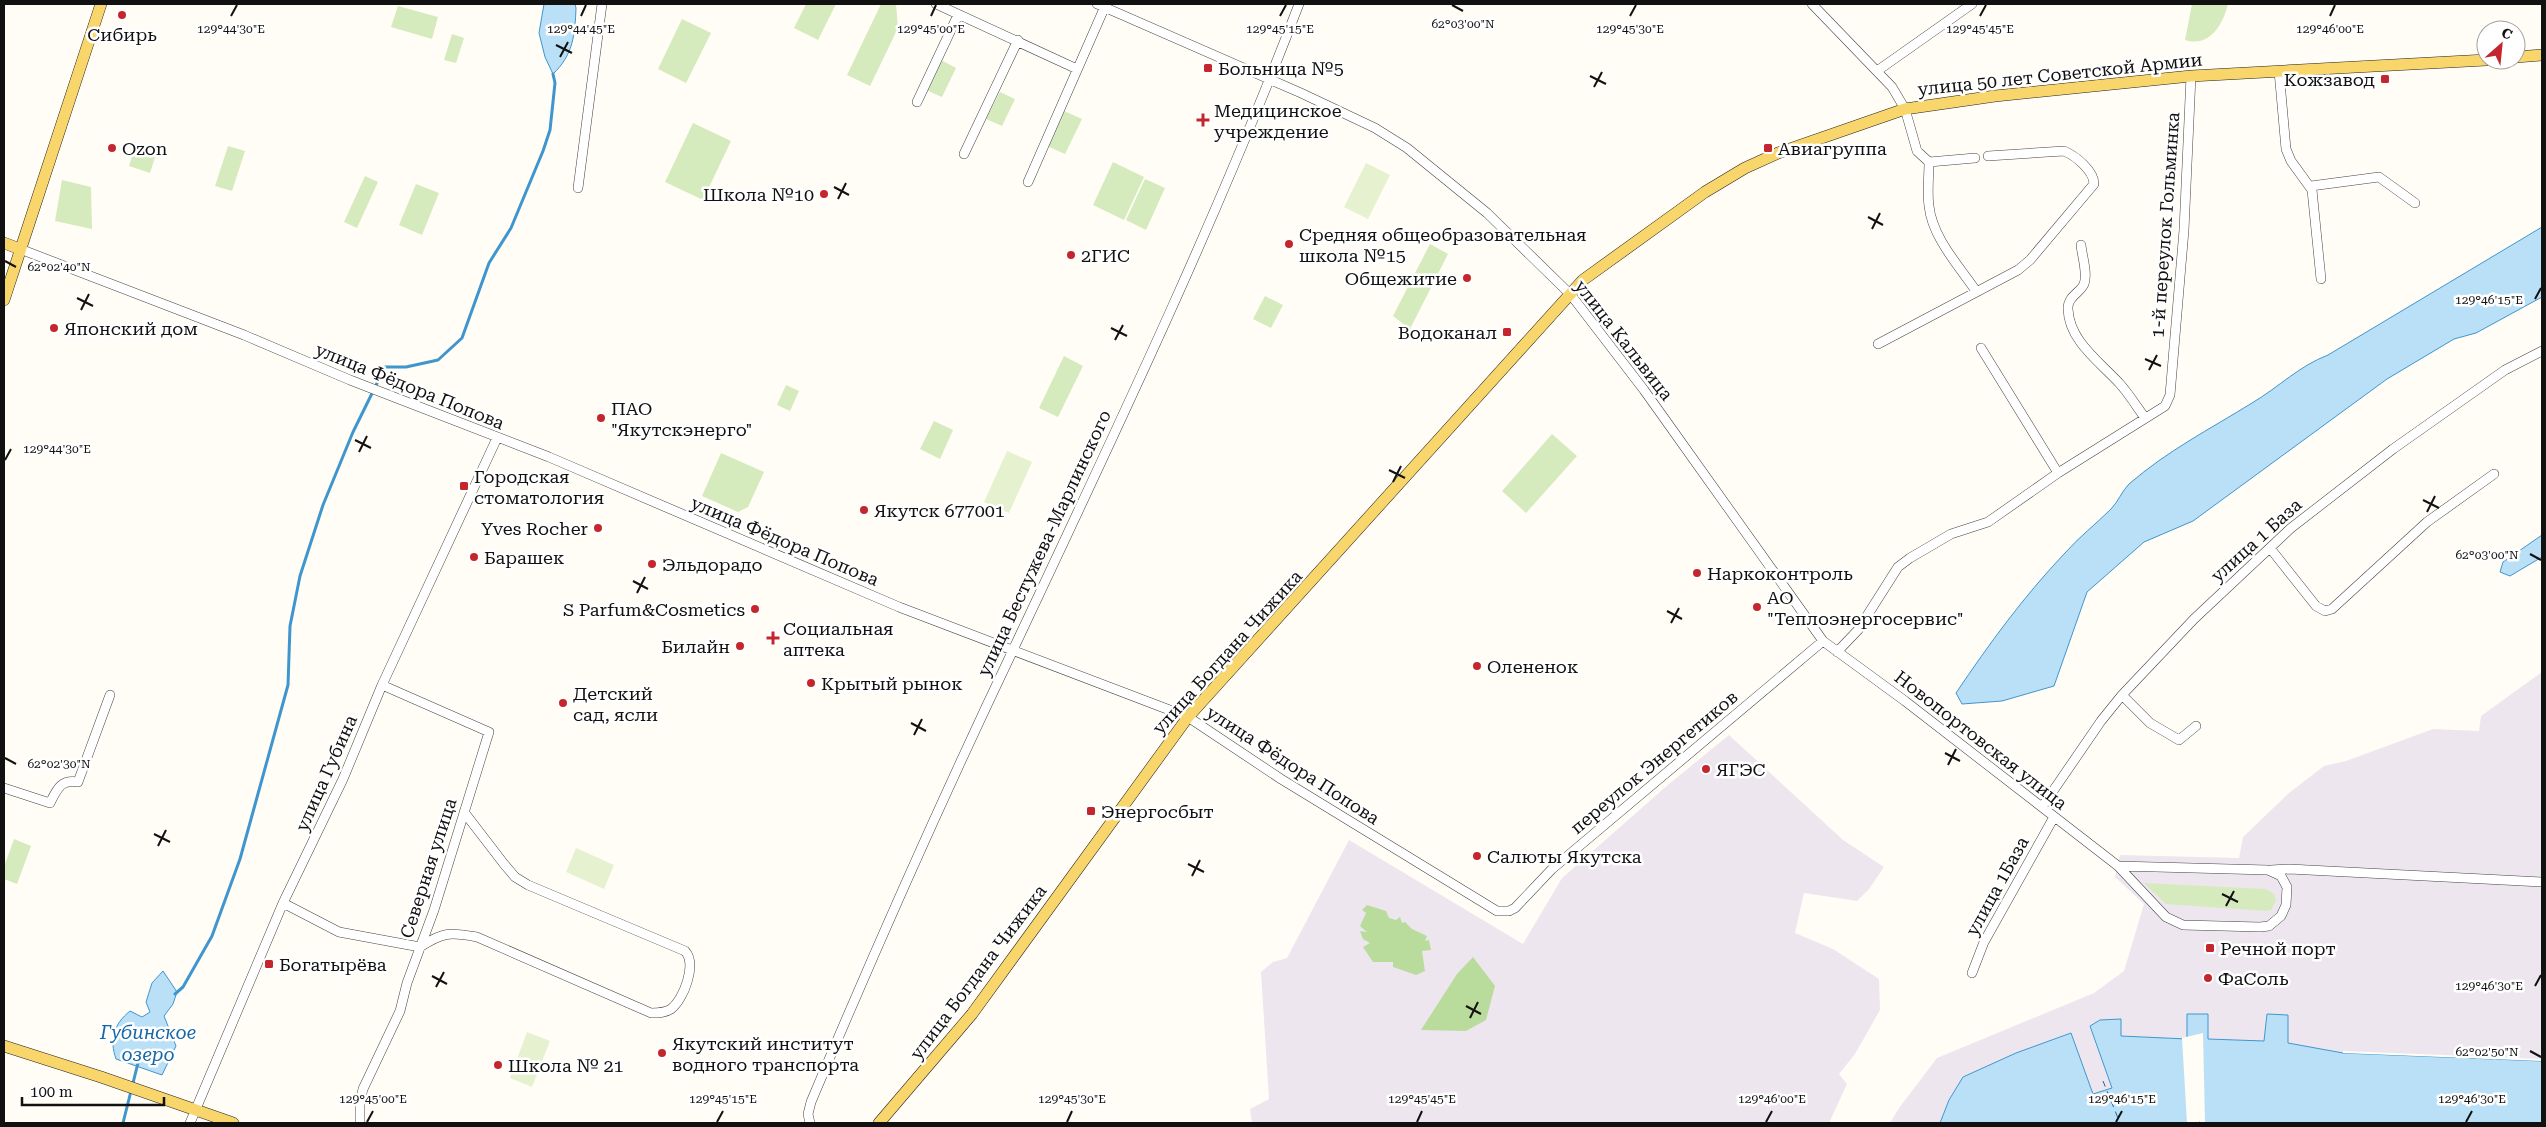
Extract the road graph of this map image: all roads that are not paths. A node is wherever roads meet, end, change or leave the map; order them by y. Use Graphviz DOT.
graph roads {
  1 [pos="101,4"];
  2 [pos="602,4"];
  3 [pos="936,4"];
  4 [pos="1299,4"];
  5 [pos="1812,4"];
  6 [pos="1972,4"];
  7 [pos="1102,5"];
  8 [pos="958,15"];
  9 [pos="1018,40"];
  10 [pos="2542,55"];
  11 [pos="2526,56"];
  12 [pos="2476,61"];
  13 [pos="1077,68"];
  14 [pos="1877,71"];
  15 [pos="2279,71"];
  16 [pos="2191,76"];
  17 [pos="1270,80"];
  18 [pos="917,102"];
  19 [pos="1905,110"];
  20 [pos="964,154"];
  21 [pos="1988,156"];
  22 [pos="1975,158"];
  23 [pos="1929,162"];
  24 [pos="1028,182"];
  25 [pos="2311,186"];
  26 [pos="578,188"];
  27 [pos="2415,203"];
  28 [pos="4,244"];
  29 [pos="2080,245"];
  30 [pos="20,249"];
  31 [pos="2321,279"];
  32 [pos="1976,291"];
  33 [pos="1570,295"];
  34 [pos="4,300"];
  35 [pos="1878,344"];
  36 [pos="1981,348"];
  37 [pos="2542,351"];
  38 [pos="2145,418"];
  39 [pos="497,438"];
  40 [pos="2058,473"];
  41 [pos="2494,474"];
  42 [pos="2270,548"];
  43 [pos="1823,641"];
  44 [pos="1012,651"];
  45 [pos="1837,652"];
  46 [pos="382,685"];
  47 [pos="110,694"];
  48 [pos="2122,696"];
  49 [pos="1188,717"];
  50 [pos="2196,726"];
  51 [pos="4,788"];
  52 [pos="2042,807"];
  53 [pos="464,812"];
  54 [pos="2054,817"];
  55 [pos="2118,866"];
  56 [pos="2268,870"];
  57 [pos="2542,882"];
  58 [pos="283,903"];
  59 [pos="1509,912"];
  60 [pos="420,947"];
  61 [pos="1972,973"];
  62 [pos="4,1046"];
  63 [pos="197,1110"];
  64 [pos="190,1123"];
  65 [pos="233,1123"];
  66 [pos="360,1123"];
  67 [pos="810,1123"];
  68 [pos="879,1123"];
  1 -- 30 [label="main road"];
  2 -- 26 [label="street"];
  3 -- 8 [label="street"];
  4 -- 17 [label="street, улица Бестужева-Марлинского"];
  5 -- 14 [label="street"];
  6 -- 14 [label="street"];
  7 -- 13 [label="street"];
  7 -- 17 [label="street, улица Кальвица"];
  8 -- 9 [label="street"];
  8 -- 18 [label="street"];
  9 -- 13 [label="street"];
  9 -- 20 [label="street"];
  10 -- 11 [label="main road"];
  12 -- 15 [label="main road, улица 50 лет Советской Армии"];
  13 -- 24 [label="street"];
  14 -- 19 [label="street"];
  15 -- 16 [label="main road, улица 50 лет Советской Армии"];
  15 -- 25 [label="street"];
  16 -- 19 [label="main road, улица 50 лет Советской Армии"];
  16 -- 38 [label="street, 1-й переулок Гольминка"];
  17 -- 33 [label="street, улица Кальвица"];
  17 -- 44 [label="street, улица Бестужева-Марлинского"];
  19 -- 23 [label="street"];
  19 -- 33 [label="main road, улица 50 лет Советской Армии"];
  21 -- 32 [label="street"];
  22 -- 23 [label="street"];
  23 -- 32 [label="street"];
  25 -- 27 [label="street"];
  25 -- 31 [label="street"];
  28 -- 30 [label="main road"];
  29 -- 38 [label="street"];
  30 -- 34 [label="main road"];
  30 -- 39 [label="street, улица Фёдора Попова"];
  32 -- 35 [label="street"];
  33 -- 43 [label="street, улица Кальвица"];
  33 -- 49 [label="main road, улица Богдана Чижика"];
  36 -- 40 [label="street"];
  37 -- 42 [label="street, улица 1 База"];
  38 -- 40 [label="street, 1-й переулок Гольминка"];
  39 -- 44 [label="street, улица Фёдора Попова"];
  39 -- 46 [label="street, улица Губина"];
  40 -- 45 [label="street, 1-й переулок Гольминка"];
  41 -- 42 [label="street"];
  42 -- 48 [label="street, улица 1 База"];
  43 -- 45 [label="street, Новопортовская улица"];
  43 -- 59 [label="street, переулок Энергетиков"];
  44 -- 49 [label="street, улица Фёдора Попова"];
  44 -- 67 [label="street, улица Бестужева-Марлинского"];
  45 -- 52 [label="street, Новопортовская улица"];
  46 -- 53 [label="street, Северная улица"];
  46 -- 58 [label="street, улица Губина"];
  47 -- 51 [label="street"];
  48 -- 50 [label="street"];
  48 -- 52 [label="street, улица 1 База"];
  49 -- 59 [label="street, улица Фёдора Попова"];
  49 -- 68 [label="main road, улица Богдана Чижика"];
  52 -- 54 [label="street, Новопортовская улица"];
  53 -- 60 [label="street, Северная улица"];
  53 -- 60 [label="street"];
  54 -- 55 [label="street, Новопортовская улица"];
  54 -- 61 [label="street, улица 1База"];
  55 -- 56 [label="street"];
  55 -- 56 [label="street, Новопортовская улица"];
  56 -- 57 [label="street"];
  58 -- 60 [label="street"];
  58 -- 63 [label="street, улица Губина"];
  60 -- 66 [label="street, Северная улица"];
  62 -- 63 [label="main road"];
  63 -- 64 [label="street, улица Губина"];
  63 -- 65 [label="main road"];
}
